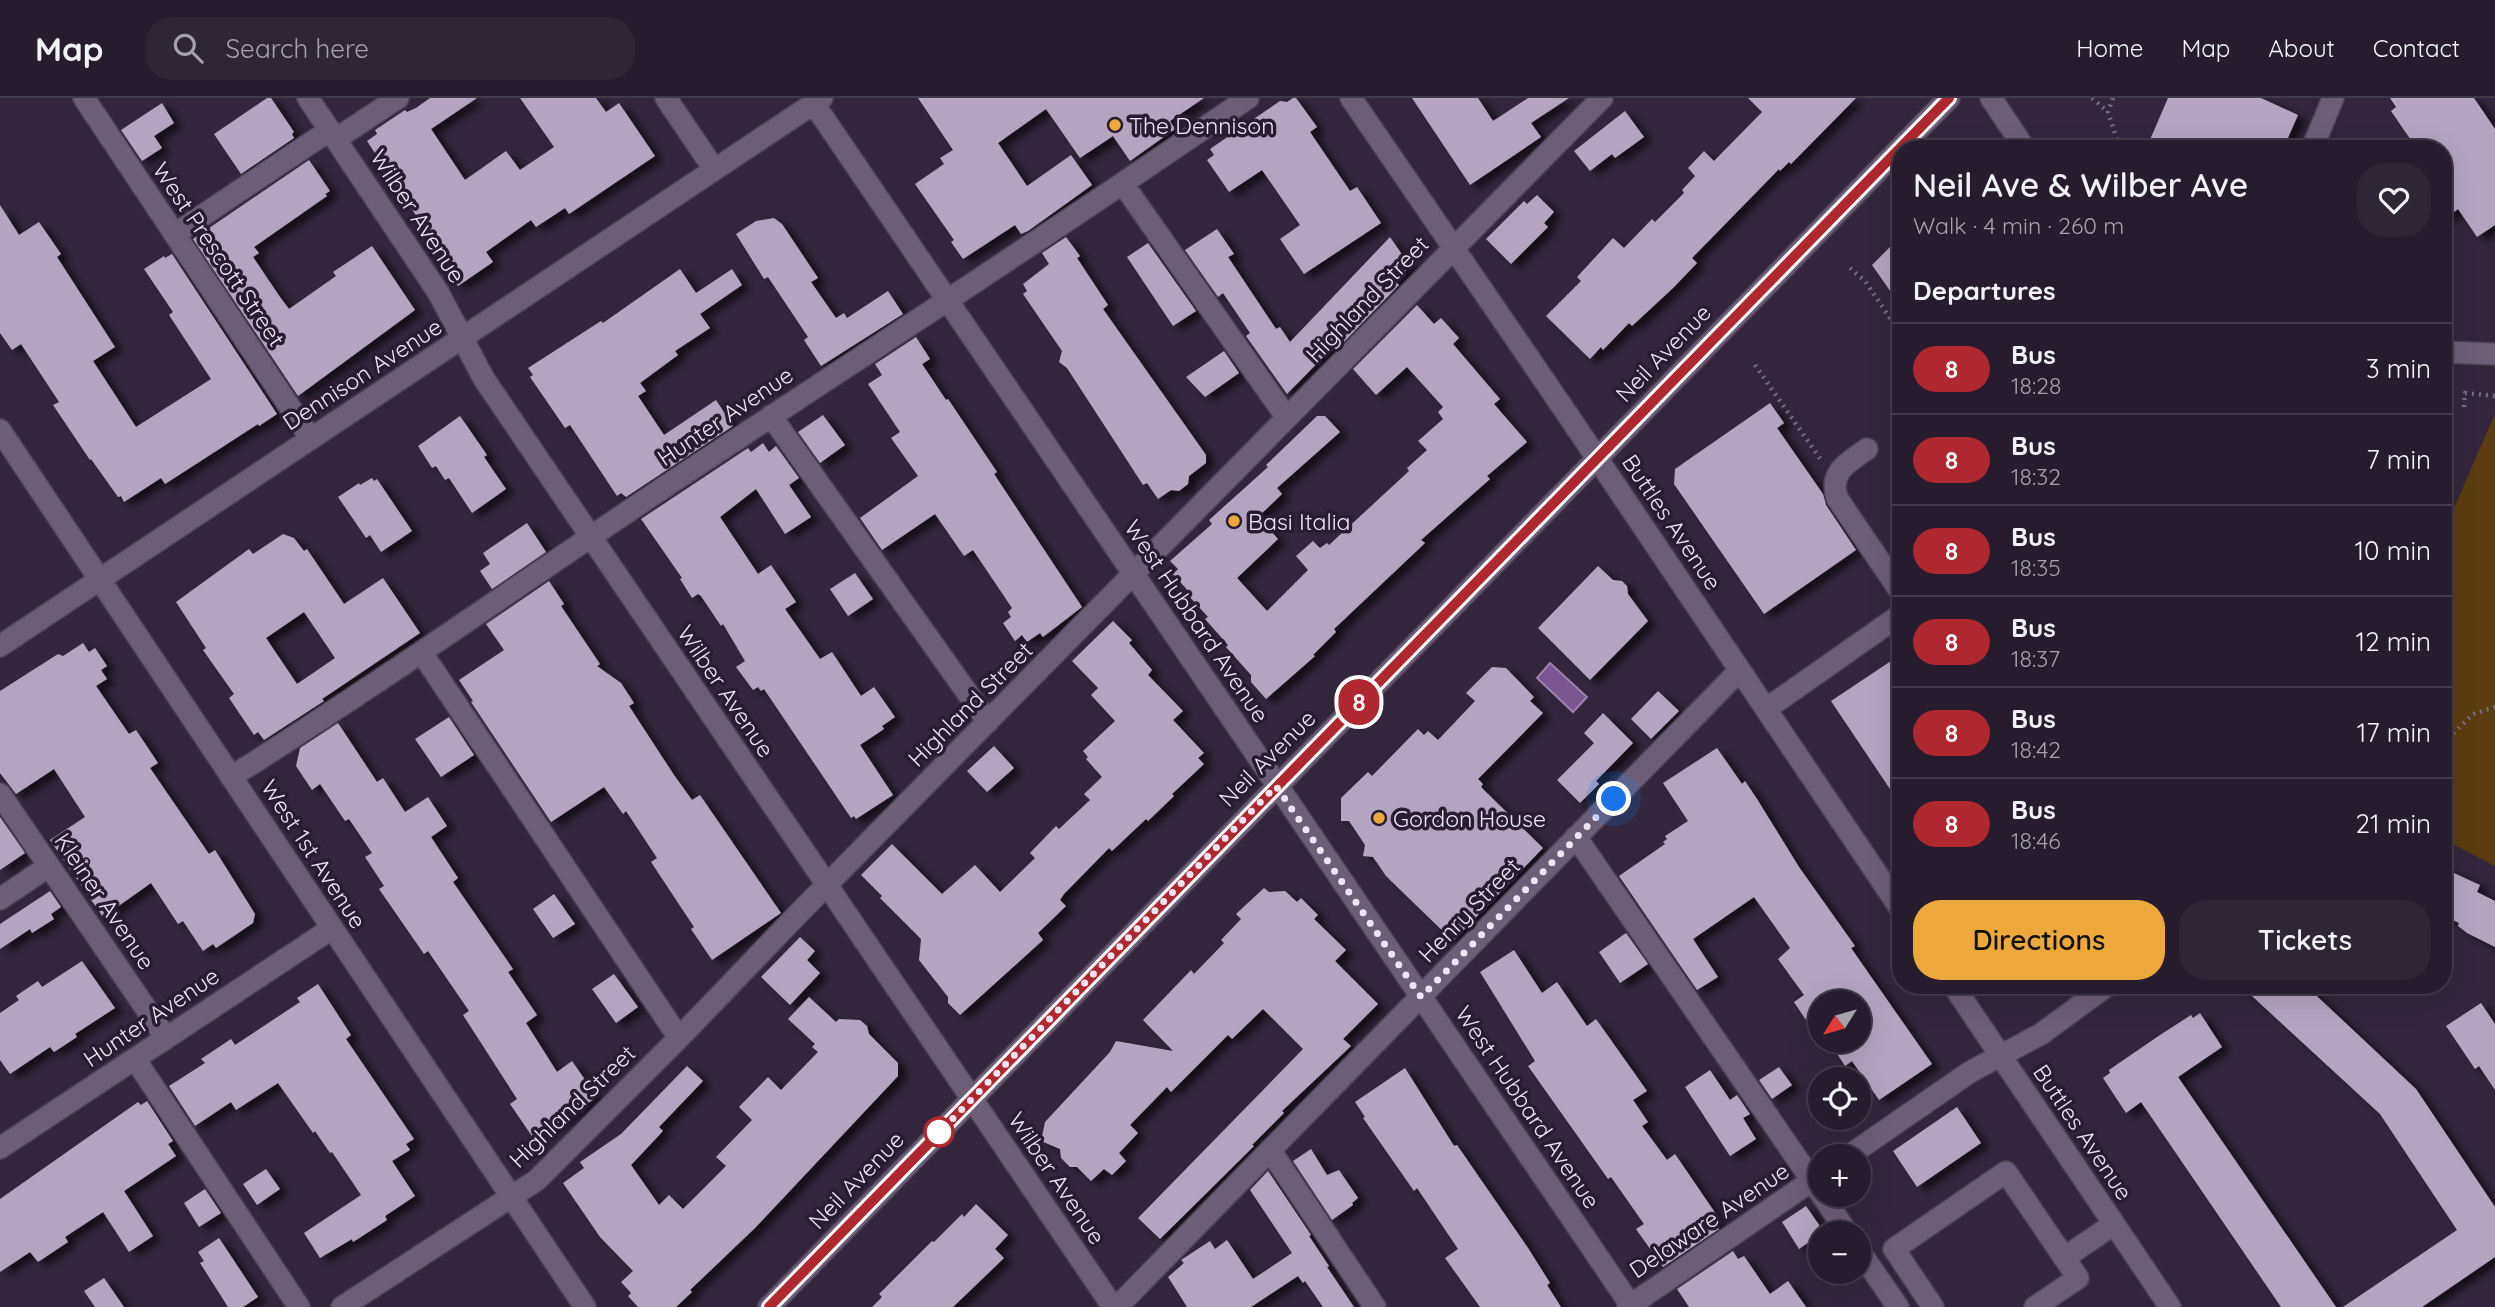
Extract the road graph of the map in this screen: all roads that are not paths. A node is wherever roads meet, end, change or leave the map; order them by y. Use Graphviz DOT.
graph roads {
  1 [pos="84,98"];
  2 [pos="308,98"];
  3 [pos="398,98"];
  4 [pos="666,98"];
  5 [pos="1248,98"];
  6 [pos="1350,98"];
  7 [pos="1602,98"];
  8 [pos="1949,98"];
  9 [pos="1991,98"];
  10 [pos="2333,98"];
  11 [pos="818,101"];
  12 [pos="333,134"];
  13 [pos="1908,140"];
  14 [pos="2019,140"];
  15 [pos="2316,140"];
  16 [pos="1892,156"];
  17 [pos="714,169"];
  18 [pos="1123,184"];
  19 [pos="175,234"];
  20 [pos="1453,248"];
  21 [pos="947,299"];
  22 [pos="463,338"];
  23 [pos="2452,352"];
  24 [pos="2495,354"];
  25 [pos="771,416"];
  26 [pos="1287,418"];
  27 [pos="0,430"];
  28 [pos="311,439"];
  29 [pos="1867,449"];
  30 [pos="1597,458"];
  31 [pos="590,537"];
  32 [pos="1134,574"];
  33 [pos="100,578"];
  34 [pos="1892,579"];
  35 [pos="1892,621"];
  36 [pos="0,646"];
  37 [pos="422,653"];
  38 [pos="1740,670"];
  39 [pos="1766,709"];
  40 [pos="988,722"];
  41 [pos="231,777"];
  42 [pos="1276,786"];
  43 [pos="0,794"];
  44 [pos="1576,837"];
  45 [pos="49,866"];
  46 [pos="827,886"];
  47 [pos="1892,896"];
  48 [pos="0,899"];
  49 [pos="331,929"];
  50 [pos="1959,994"];
  51 [pos="2096,994"];
  52 [pos="1421,997"];
  53 [pos="166,1038"];
  54 [pos="679,1038"];
  55 [pos="2000,1056"];
  56 [pos="135,1059"];
  57 [pos="971,1098"];
  58 [pos="1866,1144"];
  59 [pos="0,1148"];
  60 [pos="1270,1150"];
  61 [pos="1808,1170"];
  62 [pos="1808,1193"];
  63 [pos="513,1197"];
  64 [pos="2114,1224"];
  65 [pos="2064,1258"];
  66 [pos="1871,1268"];
  67 [pos="1630,1306"];
  68 [pos="299,1307"];
  69 [pos="342,1307"];
  70 [pos="584,1307"];
  71 [pos="769,1307"];
  72 [pos="1115,1307"];
  73 [pos="1375,1307"];
  74 [pos="1898,1307"];
  75 [pos="1933,1307"];
  76 [pos="2035,1307"];
  77 [pos="2170,1307"];
  1 -- 19 [label="street, West Prescott Street"];
  2 -- 12 [label="street, Wilber Avenue"];
  3 -- 12 [label="street"];
  4 -- 17 [label="street"];
  5 -- 18 [label="street, Hunter Avenue"];
  6 -- 20 [label="street, Buttles Avenue"];
  7 -- 20 [label="street, Highland Street"];
  8 -- 13 [label="street, Neil Avenue"];
  9 -- 14 [label="street"];
  10 -- 15 [label="street"];
  11 -- 17 [label="street, Dennison Avenue"];
  11 -- 21 [label="street, West Hubbard Avenue"];
  12 -- 19 [label="street"];
  12 -- 22 [label="street, Wilber Avenue"];
  16 -- 30 [label="street, Neil Avenue"];
  17 -- 22 [label="street, Dennison Avenue"];
  18 -- 21 [label="street, Hunter Avenue"];
  18 -- 26 [label="street"];
  19 -- 28 [label="street, West Prescott Street"];
  20 -- 26 [label="street, Highland Street"];
  20 -- 30 [label="street, Buttles Avenue"];
  21 -- 25 [label="street, Hunter Avenue"];
  21 -- 32 [label="street, West Hubbard Avenue"];
  22 -- 28 [label="street, Dennison Avenue"];
  22 -- 31 [label="street, Wilber Avenue"];
  23 -- 24 [label="street"];
  25 -- 31 [label="street, Hunter Avenue"];
  25 -- 40 [label="street"];
  26 -- 32 [label="street, Highland Street"];
  27 -- 33 [label="street, West 1st Avenue"];
  28 -- 33 [label="street, Dennison Avenue"];
  29 -- 34 [label="street"];
  30 -- 38 [label="street, Buttles Avenue"];
  30 -- 42 [label="street, Neil Avenue"];
  31 -- 37 [label="street, Hunter Avenue"];
  31 -- 46 [label="street, Wilber Avenue"];
  32 -- 40 [label="street, Highland Street"];
  32 -- 42 [label="street, West Hubbard Avenue"];
  33 -- 36 [label="street, Dennison Avenue"];
  33 -- 41 [label="street, West 1st Avenue"];
  35 -- 39 [label="street"];
  37 -- 41 [label="street, Hunter Avenue"];
  37 -- 54 [label="street"];
  38 -- 39 [label="street, Buttles Avenue"];
  38 -- 44 [label="street, Henry Street"];
  39 -- 47 [label="street, Buttles Avenue"];
  40 -- 46 [label="street, Highland Street"];
  41 -- 49 [label="street, West 1st Avenue"];
  42 -- 52 [label="street, West Hubbard Avenue"];
  42 -- 57 [label="street, Neil Avenue"];
  43 -- 45 [label="street, Kleiner Avenue"];
  44 -- 52 [label="street, Henry Street"];
  44 -- 61 [label="street"];
  45 -- 48 [label="street"];
  45 -- 53 [label="street, Kleiner Avenue"];
  46 -- 54 [label="street, Highland Street"];
  46 -- 57 [label="street, Wilber Avenue"];
  49 -- 53 [label="street, Hunter Avenue"];
  49 -- 63 [label="street, West 1st Avenue"];
  50 -- 55 [label="street, Buttles Avenue"];
  51 -- 55 [label="street"];
  52 -- 60 [label="street, Henry Street"];
  52 -- 67 [label="street, West Hubbard Avenue"];
  53 -- 56 [label="street, Hunter Avenue"];
  54 -- 63 [label="street, Highland Street"];
  55 -- 58 [label="street"];
  55 -- 64 [label="street, Buttles Avenue"];
  56 -- 59 [label="street, Hunter Avenue"];
  56 -- 68 [label="street"];
  57 -- 71 [label="street, Neil Avenue"];
  57 -- 72 [label="street, Wilber Avenue"];
  60 -- 72 [label="street, Henry Street"];
  60 -- 73 [label="street"];
  62 -- 67 [label="street, Delaware Avenue"];
  63 -- 69 [label="street, Highland Street"];
  63 -- 70 [label="street, West 1st Avenue"];
  64 -- 65 [label="street"];
  64 -- 77 [label="street, Buttles Avenue"];
  65 -- 75 [label="street"];
  65 -- 76 [label="street"];
  66 -- 74 [label="street"];
}
